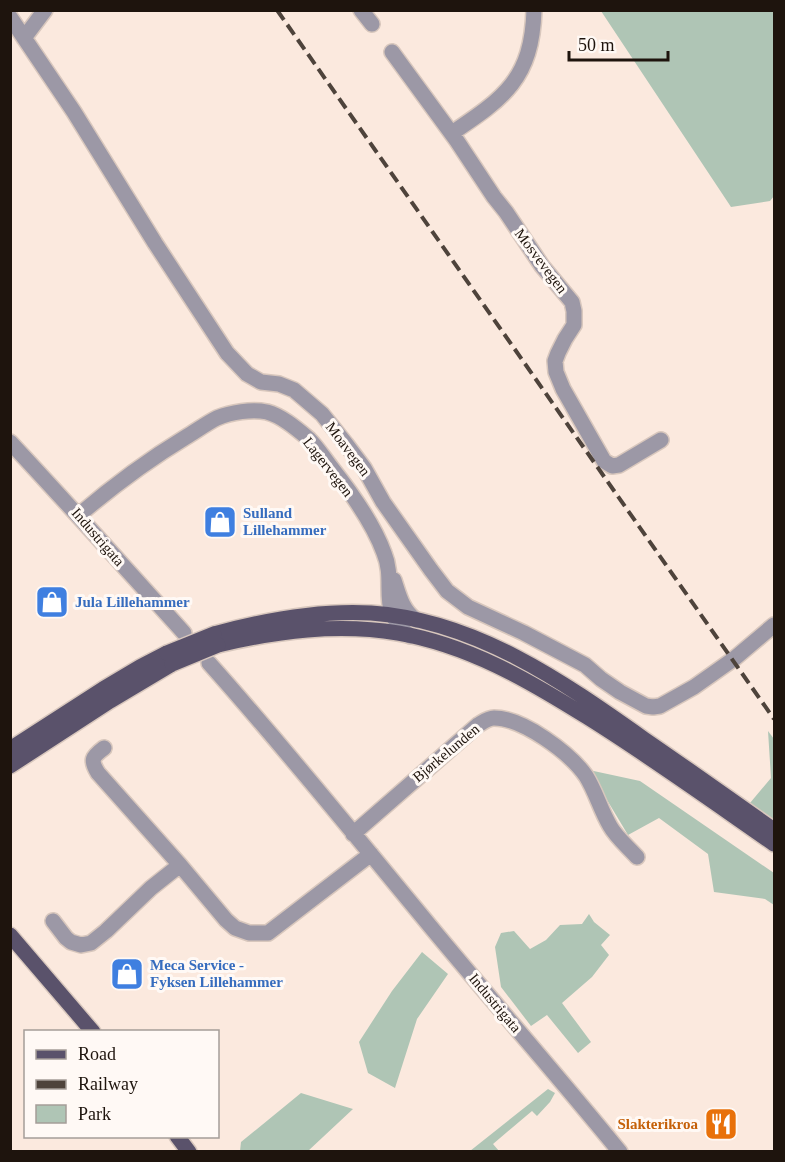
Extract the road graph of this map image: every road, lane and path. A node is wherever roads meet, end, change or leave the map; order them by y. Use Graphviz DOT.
graph roads {
  1 [pos="45,10"];
  2 [pos="361,10"];
  3 [pos="534,10"];
  4 [pos="10,17"];
  5 [pos="372,24"];
  6 [pos="24,38"];
  7 [pos="392,52"];
  8 [pos="452,134"];
  9 [pos="661,440"];
  10 [pos="10,442"];
  11 [pos="79,515"];
  12 [pos="388,563"];
  13 [pos="386,615"];
  14 [pos="416,620"];
  15 [pos="774,625"];
  16 [pos="184,633"];
  17 [pos="410,636"];
  18 [pos="216,639"];
  19 [pos="170,659"];
  20 [pos="208,663"];
  21 [pos="104,748"];
  22 [pos="10,749"];
  23 [pos="10,766"];
  24 [pos="774,830"];
  25 [pos="353,834"];
  26 [pos="774,844"];
  27 [pos="371,854"];
  28 [pos="637,857"];
  29 [pos="180,865"];
  30 [pos="53,921"];
  31 [pos="10,935"];
  32 [pos="91,1030"];
  33 [pos="178,1138"];
  34 [pos="189,1152"];
  35 [pos="620,1152"];
  1 -- 6 [label="street"];
  2 -- 5 [label="street"];
  3 -- 8 [label="street"];
  4 -- 6 [label="street, Moavegen"];
  6 -- 15 [label="street, Moavegen"];
  7 -- 8 [label="street, Mosvevegen"];
  8 -- 9 [label="street, Mosvevegen"];
  10 -- 11 [label="street, Industrigata"];
  11 -- 12 [label="street, Lagervegen"];
  11 -- 16 [label="street, Industrigata"];
  12 -- 13 [label="street, Lagervegen"];
  12 -- 14 [label="street"];
  13 -- 14 [label="main road"];
  13 -- 17 [label="street"];
  13 -- 18 [label="main road"];
  14 -- 24 [label="main road"];
  17 -- 18 [label="main road"];
  17 -- 26 [label="main road"];
  18 -- 19 [label="main road, bridge"];
  19 -- 22 [label="main road"];
  19 -- 23 [label="main road"];
  20 -- 25 [label="street, Industrigata"];
  21 -- 29 [label="street"];
  25 -- 27 [label="street, Industrigata"];
  25 -- 28 [label="street, Bjørkelunden"];
  27 -- 29 [label="street"];
  27 -- 35 [label="street, Industrigata"];
  29 -- 30 [label="street"];
  31 -- 32 [label="main road"];
  33 -- 34 [label="main road"];
}
